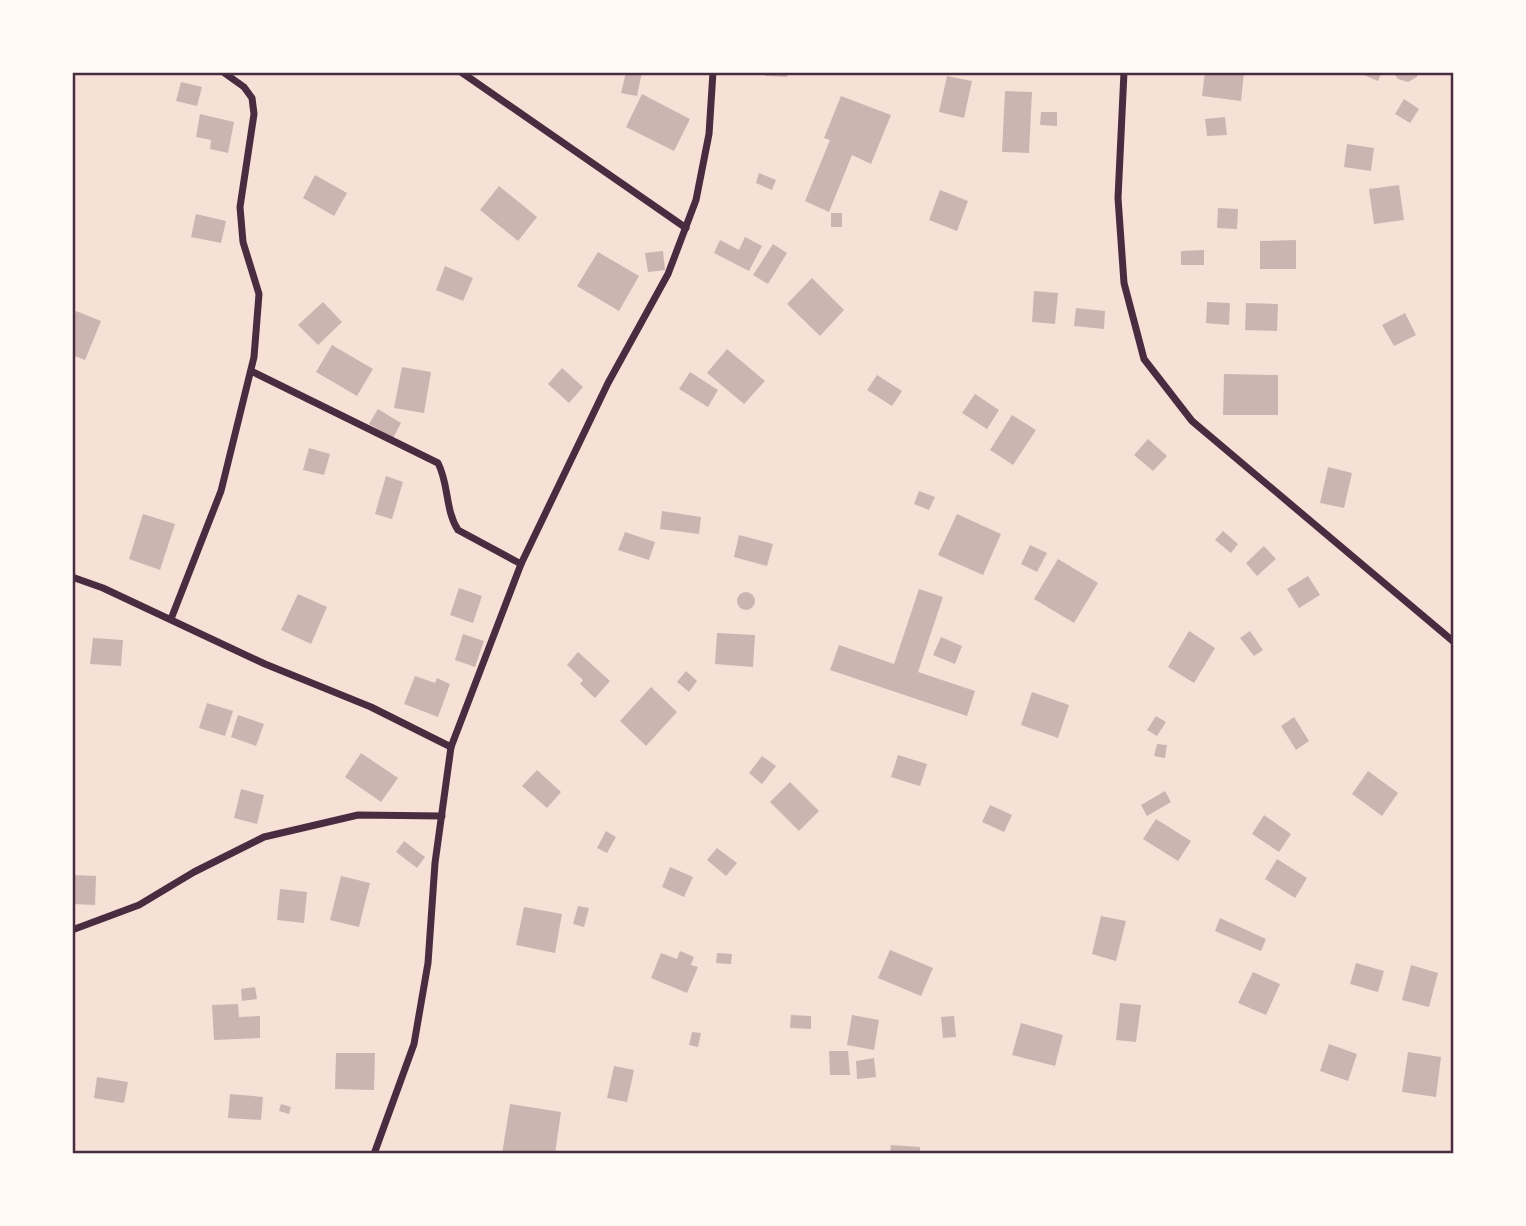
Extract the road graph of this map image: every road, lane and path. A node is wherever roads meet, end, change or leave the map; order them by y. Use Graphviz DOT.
graph roads {
  1 [pos="223,72"];
  2 [pos="461,72"];
  3 [pos="713,72"];
  4 [pos="1124,72"];
  5 [pos="685,228"];
  6 [pos="251,372"];
  7 [pos="522,564"];
  8 [pos="72,577"];
  9 [pos="171,620"];
  10 [pos="1454,642"];
  11 [pos="451,747"];
  12 [pos="442,816"];
  13 [pos="72,930"];
  14 [pos="374,1154"];
  1 -- 6 [label="street"];
  2 -- 5 [label="street"];
  3 -- 5 [label="street"];
  4 -- 10 [label="street"];
  5 -- 7 [label="street"];
  6 -- 7 [label="street"];
  6 -- 9 [label="street"];
  7 -- 11 [label="street"];
  8 -- 9 [label="street"];
  9 -- 11 [label="street"];
  11 -- 12 [label="street"];
  12 -- 13 [label="street"];
  12 -- 14 [label="street"];
}
